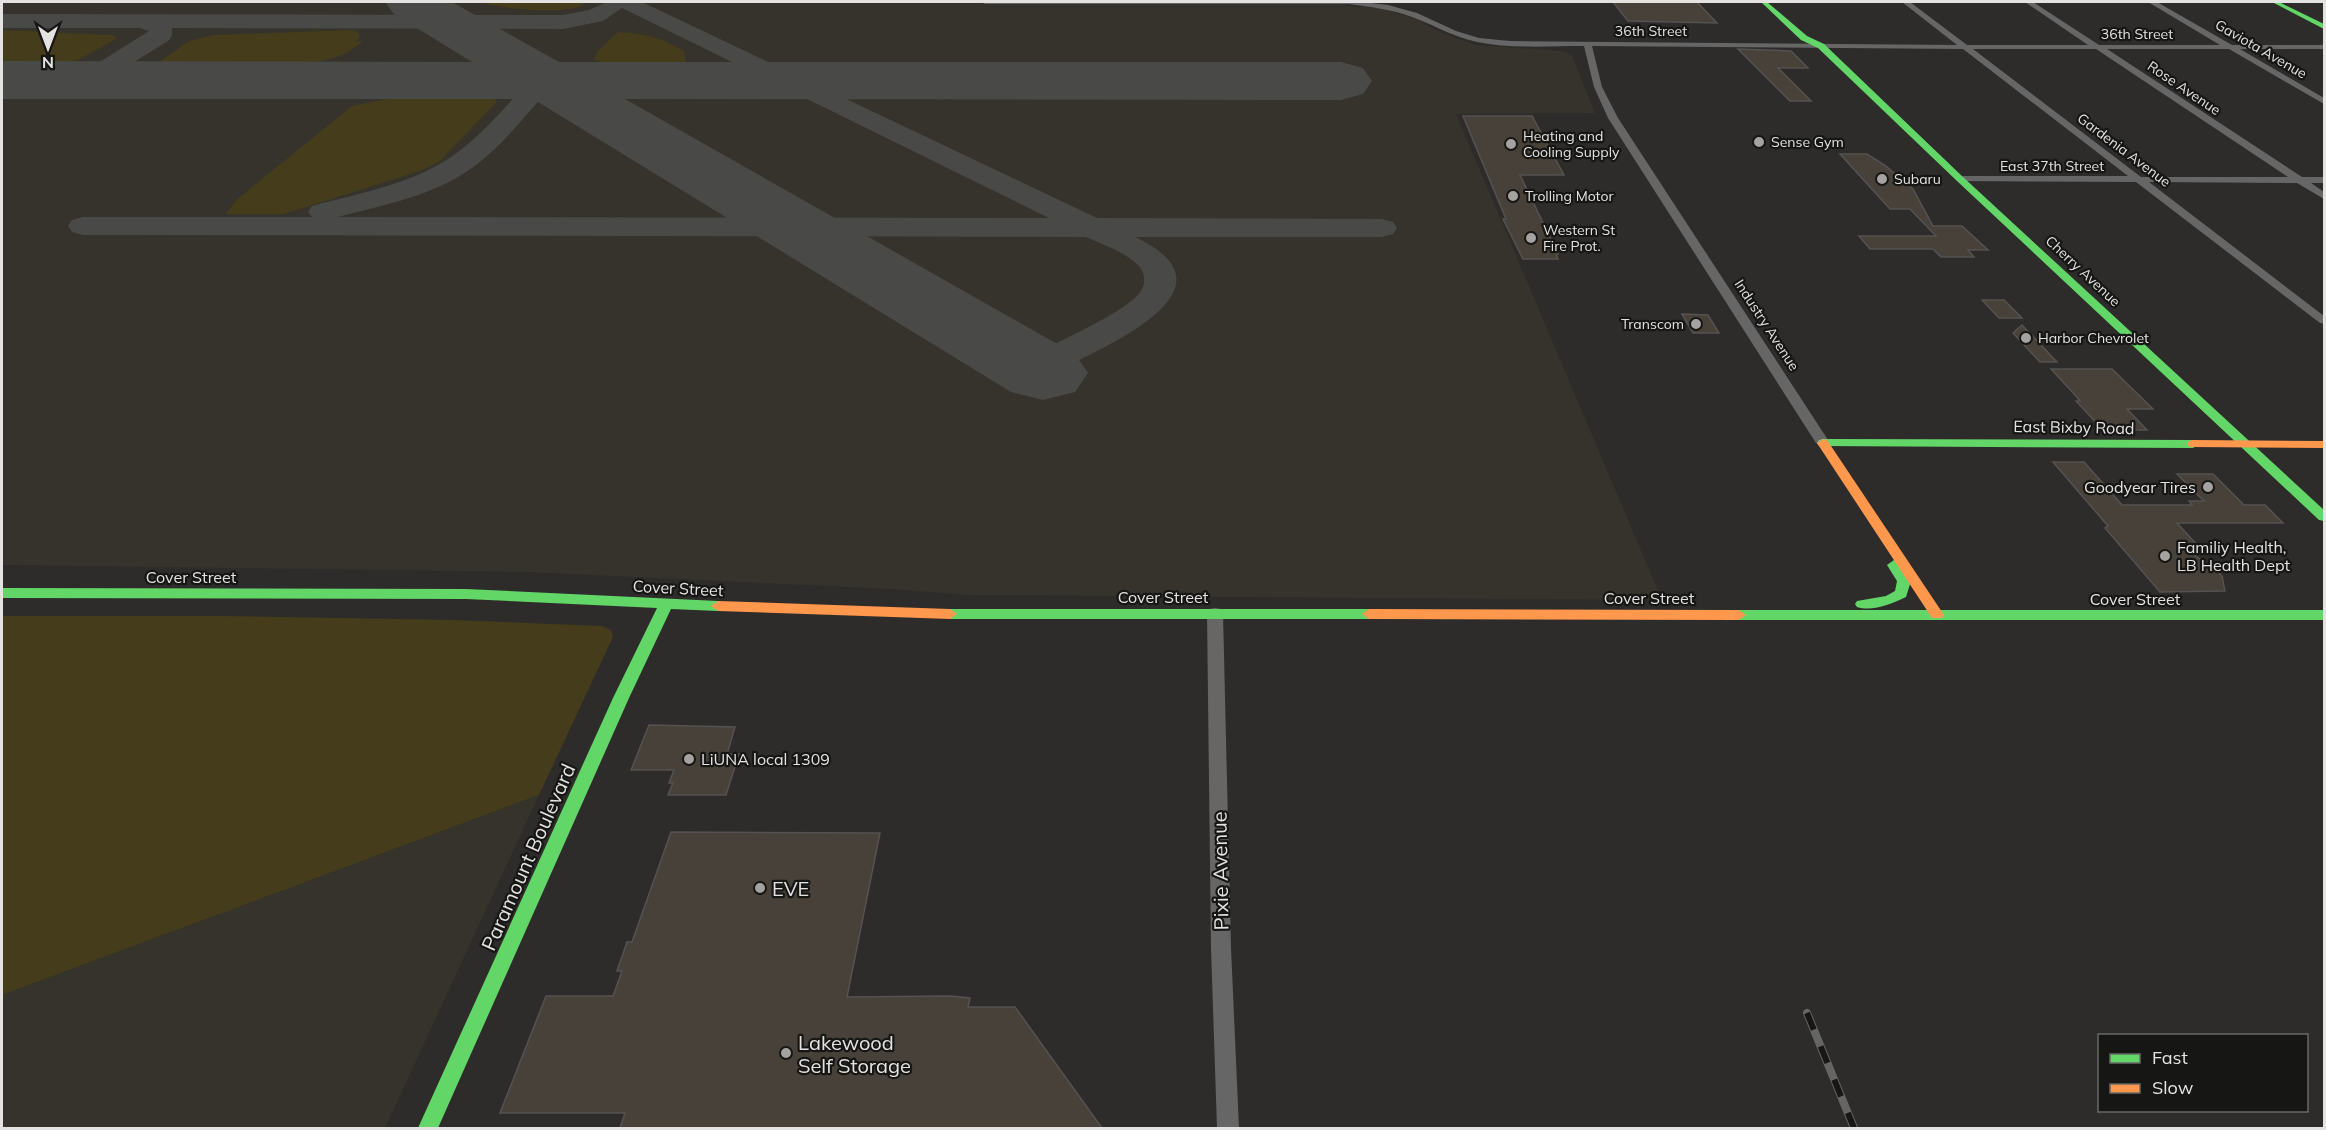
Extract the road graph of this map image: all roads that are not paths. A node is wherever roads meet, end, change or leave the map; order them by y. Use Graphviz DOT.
graph roads {
  1 [pos="985,2"];
  2 [pos="1764,2"];
  3 [pos="1781,2"];
  4 [pos="1906,2"];
  5 [pos="2029,2"];
  6 [pos="2152,2"];
  7 [pos="2275,2"];
  8 [pos="2325,27"];
  9 [pos="1587,44"];
  10 [pos="1821,46"];
  11 [pos="1966,47"];
  12 [pos="2099,47"];
  13 [pos="2231,47"];
  14 [pos="2325,47"];
  15 [pos="2325,101"];
  16 [pos="1960,179"];
  17 [pos="2140,179"];
  18 [pos="2300,180"];
  19 [pos="2325,180"];
  20 [pos="2325,196"];
  21 [pos="2325,321"];
  22 [pos="1823,443"];
  23 [pos="2248,445"];
  24 [pos="2325,445"];
  25 [pos="2325,517"];
  26 [pos="1877,524"];
  27 [pos="2,593"];
  28 [pos="666,604"];
  29 [pos="1215,613"];
  30 [pos="1793,614"];
  31 [pos="1937,615"];
  32 [pos="2325,615"];
  33 [pos="428,1128"];
  34 [pos="1228,1128"];
  1 -- 9 [label="street, 36th Street"];
  2 -- 10 [label="street, Cherry Avenue"];
  3 -- 10 [label="street, Cherry Avenue"];
  4 -- 11 [label="street, Gardenia Avenue"];
  5 -- 12 [label="street, Rose Avenue"];
  6 -- 13 [label="street, Gaviota Avenue"];
  7 -- 8 [label="street"];
  9 -- 10 [label="street, 36th Street"];
  9 -- 22 [label="street, Industry Avenue"];
  10 -- 11 [label="street, 36th Street"];
  10 -- 16 [label="street, Cherry Avenue"];
  11 -- 12 [label="street, 36th Street"];
  11 -- 17 [label="street, Gardenia Avenue"];
  12 -- 13 [label="street, 36th Street"];
  12 -- 18 [label="street, Rose Avenue"];
  13 -- 14 [label="street, 36th Street"];
  13 -- 15 [label="street, Gaviota Avenue"];
  16 -- 17 [label="street, East 37th Street"];
  16 -- 23 [label="street, Cherry Avenue"];
  17 -- 18 [label="street, East 37th Street"];
  17 -- 21 [label="street, Gardenia Avenue"];
  18 -- 19 [label="street, East 37th Street"];
  18 -- 20 [label="street, Rose Avenue"];
  22 -- 23 [label="street, East Bixby Road"];
  22 -- 26 [label="street, Industry Avenue"];
  23 -- 24 [label="street, East Bixby Road"];
  23 -- 25 [label="street, Cherry Avenue"];
  26 -- 30 [label="street"];
  26 -- 31 [label="street, Industry Avenue"];
  27 -- 28 [label="street, Cover Street"];
  28 -- 29 [label="street, Cover Street"];
  28 -- 33 [label="street, Paramount Boulevard"];
  29 -- 30 [label="street, Cover Street"];
  29 -- 34 [label="street, Pixie Avenue"];
  30 -- 31 [label="street, Cover Street"];
  31 -- 32 [label="street, Cover Street"];
}
